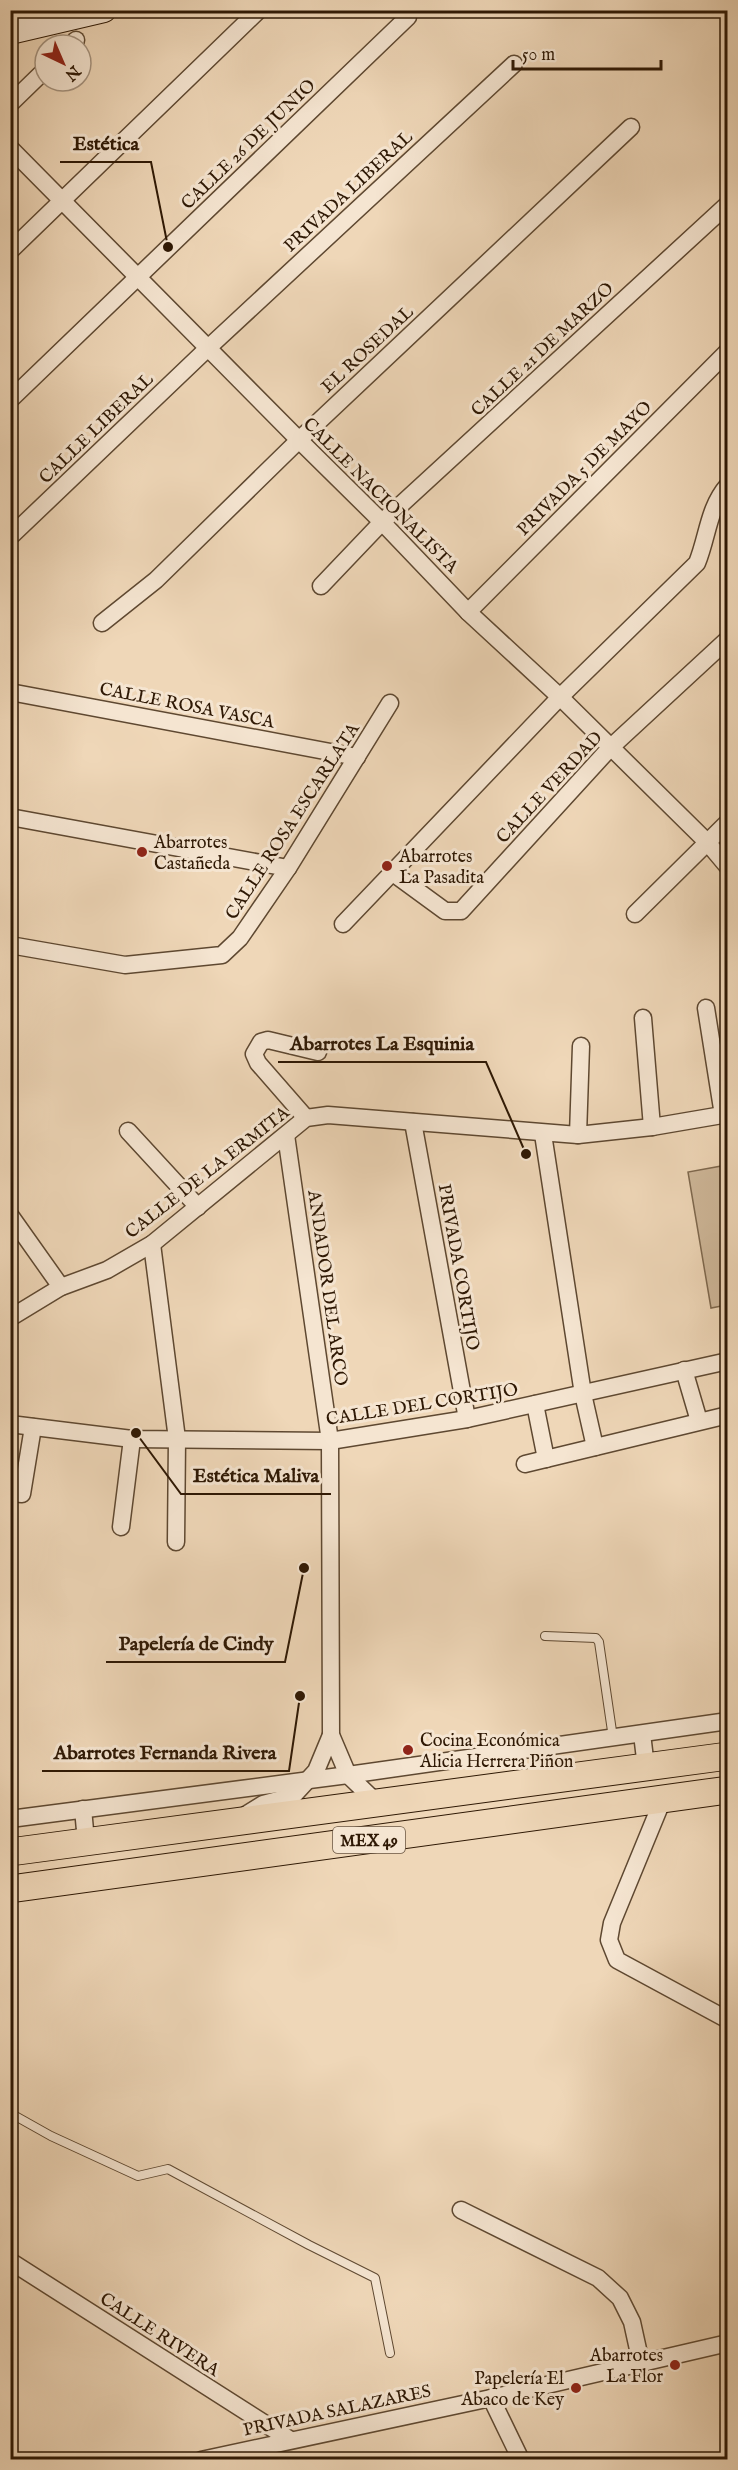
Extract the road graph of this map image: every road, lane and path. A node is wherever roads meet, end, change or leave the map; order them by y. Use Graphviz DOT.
graph roads {
  1 [pos="104,10"];
  2 [pos="259,10"];
  3 [pos="408,17"];
  4 [pos="10,32"];
  5 [pos="514,64"];
  6 [pos="33,82"];
  7 [pos="10,104"];
  8 [pos="631,127"];
  9 [pos="10,148"];
  10 [pos="63,201"];
  11 [pos="728,204"];
  12 [pos="10,252"];
  13 [pos="138,277"];
  14 [pos="208,348"];
  15 [pos="728,351"];
  16 [pos="10,400"];
  17 [pos="299,440"];
  18 [pos="728,485"];
  19 [pos="382,522"];
  20 [pos="10,537"];
  21 [pos="321,586"];
  22 [pos="468,612"];
  23 [pos="102,623"];
  24 [pos="728,639"];
  25 [pos="10,692"];
  26 [pos="560,697"];
  27 [pos="390,703"];
  28 [pos="610,748"];
  29 [pos="357,757"];
  30 [pos="10,817"];
  31 [pos="728,822"];
  32 [pos="707,842"];
  33 [pos="728,867"];
  34 [pos="288,868"];
  35 [pos="393,873"];
  36 [pos="635,914"];
  37 [pos="343,924"];
  38 [pos="10,945"];
  39 [pos="706,1008"];
  40 [pos="643,1018"];
  41 [pos="581,1046"];
  42 [pos="318,1052"];
  43 [pos="725,1114"];
  44 [pos="306,1119"];
  45 [pos="413,1122"];
  46 [pos="652,1127"];
  47 [pos="128,1131"];
  48 [pos="543,1134"];
  49 [pos="286,1135"];
  50 [pos="578,1135"];
  51 [pos="198,1207"];
  52 [pos="10,1215"];
  53 [pos="152,1244"];
  54 [pos="61,1287"];
  55 [pos="10,1318"];
  56 [pos="728,1361"];
  57 [pos="684,1370"];
  58 [pos="583,1394"];
  59 [pos="535,1404"];
  60 [pos="728,1415"];
  61 [pos="467,1419"];
  62 [pos="699,1421"];
  63 [pos="10,1424"];
  64 [pos="33,1427"];
  65 [pos="132,1439"];
  66 [pos="177,1439"];
  67 [pos="330,1441"];
  68 [pos="595,1447"];
  69 [pos="546,1459"];
  70 [pos="525,1464"];
  71 [pos="10,1492"];
  72 [pos="121,1527"];
  73 [pos="176,1542"];
  74 [pos="545,1636"];
  75 [pos="728,1721"];
  76 [pos="642,1734"];
  77 [pos="331,1735"];
  78 [pos="613,1738"];
  79 [pos="728,1756"];
  80 [pos="646,1767"];
  81 [pos="348,1776"];
  82 [pos="309,1780"];
  83 [pos="728,1790"];
  84 [pos="663,1799"];
  85 [pos="377,1803"];
  86 [pos="83,1809"];
  87 [pos="10,1819"];
  88 [pos="237,1820"];
  89 [pos="86,1841"];
  90 [pos="10,1852"];
  91 [pos="242,1858"];
  92 [pos="10,1889"];
  93 [pos="728,2020"];
  94 [pos="10,2113"];
  95 [pos="462,2210"];
  96 [pos="10,2261"];
  97 [pos="728,2343"];
  98 [pos="390,2353"];
  99 [pos="641,2363"];
  100 [pos="491,2398"];
  101 [pos="289,2439"];
  102 [pos="201,2460"];
  103 [pos="521,2460"];
  1 -- 4 [label="main road"];
  2 -- 10 [label="street"];
  3 -- 13 [label="street, CALLE 26 DE JUNIO"];
  5 -- 14 [label="street, PRIVADA LIBERAL"];
  6 -- 7 [label="street"];
  8 -- 17 [label="street, EL ROSEDAL"];
  9 -- 10 [label="street, CALLE NACIONALISTA"];
  10 -- 12 [label="street"];
  10 -- 13 [label="street, CALLE NACIONALISTA"];
  11 -- 19 [label="street, CALLE 21 DE MARZO"];
  13 -- 14 [label="street, CALLE NACIONALISTA"];
  13 -- 16 [label="street, CALLE 26 DE JUNIO"];
  14 -- 17 [label="street, CALLE NACIONALISTA"];
  14 -- 20 [label="street, CALLE LIBERAL"];
  15 -- 22 [label="street, PRIVADA 5 DE MAYO"];
  17 -- 19 [label="street, CALLE NACIONALISTA"];
  17 -- 23 [label="street, EL ROSEDAL"];
  18 -- 26 [label="street"];
  19 -- 21 [label="street, CALLE 21 DE MARZO"];
  19 -- 22 [label="street, CALLE NACIONALISTA"];
  22 -- 26 [label="street, CALLE NACIONALISTA"];
  24 -- 28 [label="street, CALLE VERDAD"];
  25 -- 29 [label="street, CALLE ROSA VASCA"];
  26 -- 28 [label="street, CALLE NACIONALISTA"];
  26 -- 35 [label="street"];
  27 -- 29 [label="street, CALLE ROSA ESCARLATA"];
  28 -- 32 [label="street, CALLE NACIONALISTA"];
  28 -- 35 [label="street, CALLE VERDAD"];
  29 -- 34 [label="street, CALLE ROSA ESCARLATA"];
  30 -- 34 [label="street"];
  31 -- 32 [label="street"];
  32 -- 33 [label="street, CALLE NACIONALISTA"];
  32 -- 36 [label="street"];
  34 -- 38 [label="street, CALLE ROSA ESCARLATA"];
  35 -- 37 [label="street"];
  39 -- 43 [label="street"];
  40 -- 46 [label="street"];
  41 -- 50 [label="street"];
  42 -- 44 [label="street"];
  43 -- 46 [label="street, CALLE DE LA ERMITA"];
  44 -- 45 [label="street, CALLE DE LA ERMITA"];
  44 -- 49 [label="street, CALLE DE LA ERMITA"];
  45 -- 48 [label="street, CALLE DE LA ERMITA"];
  45 -- 61 [label="street, PRIVADA CORTIJO"];
  46 -- 50 [label="street, CALLE DE LA ERMITA"];
  47 -- 51 [label="street"];
  48 -- 50 [label="street, CALLE DE LA ERMITA"];
  48 -- 58 [label="street"];
  49 -- 51 [label="street, CALLE DE LA ERMITA"];
  49 -- 67 [label="street, ANDADOR DEL ARCO"];
  51 -- 53 [label="street, CALLE DE LA ERMITA"];
  52 -- 54 [label="street"];
  53 -- 54 [label="street, CALLE DE LA ERMITA"];
  53 -- 66 [label="street"];
  54 -- 55 [label="street, CALLE DE LA ERMITA"];
  56 -- 57 [label="street, CALLE DEL CORTIJO"];
  57 -- 58 [label="street, CALLE DEL CORTIJO"];
  57 -- 62 [label="street"];
  58 -- 59 [label="street, CALLE DEL CORTIJO"];
  58 -- 68 [label="street"];
  59 -- 61 [label="street, CALLE DEL CORTIJO"];
  59 -- 69 [label="street"];
  60 -- 62 [label="street"];
  61 -- 67 [label="street, CALLE DEL CORTIJO"];
  62 -- 68 [label="street"];
  63 -- 64 [label="street, CALLE DEL CORTIJO"];
  64 -- 65 [label="street, CALLE DEL CORTIJO"];
  64 -- 71 [label="street"];
  65 -- 66 [label="street, CALLE DEL CORTIJO"];
  65 -- 72 [label="street"];
  66 -- 67 [label="street, CALLE DEL CORTIJO"];
  66 -- 73 [label="street"];
  67 -- 77 [label="street, ANDADOR DEL ARCO"];
  68 -- 69 [label="street"];
  69 -- 70 [label="street"];
  74 -- 78 [label="lane"];
  75 -- 76 [label="street"];
  76 -- 78 [label="street"];
  76 -- 80 [label="street"];
  77 -- 81 [label="street, ANDADOR DEL ARCO"];
  77 -- 82 [label="street, ANDADOR DEL ARCO"];
  78 -- 81 [label="street"];
  79 -- 80 [label="main road, MEX 49"];
  80 -- 85 [label="main road, MEX 49"];
  81 -- 82 [label="street"];
  81 -- 85 [label="street, ANDADOR DEL ARCO"];
  82 -- 86 [label="street"];
  82 -- 88 [label="street, ANDADOR DEL ARCO"];
  83 -- 84 [label="main road, MEX 49"];
  84 -- 91 [label="main road, MEX 49"];
  84 -- 93 [label="street"];
  85 -- 88 [label="main road, MEX 49"];
  86 -- 87 [label="street"];
  86 -- 89 [label="street"];
  88 -- 89 [label="main road, MEX 49"];
  88 -- 91 [label="main road"];
  89 -- 90 [label="main road, MEX 49"];
  91 -- 92 [label="main road, MEX 49"];
  94 -- 98 [label="lane"];
  95 -- 99 [label="street"];
  96 -- 101 [label="street, CALLE RIVERA"];
  97 -- 99 [label="street, PRIVADA SALAZARES"];
  99 -- 100 [label="street, PRIVADA SALAZARES"];
  100 -- 101 [label="street, PRIVADA SALAZARES"];
  100 -- 103 [label="street"];
  101 -- 102 [label="street, PRIVADA SALAZARES"];
}
